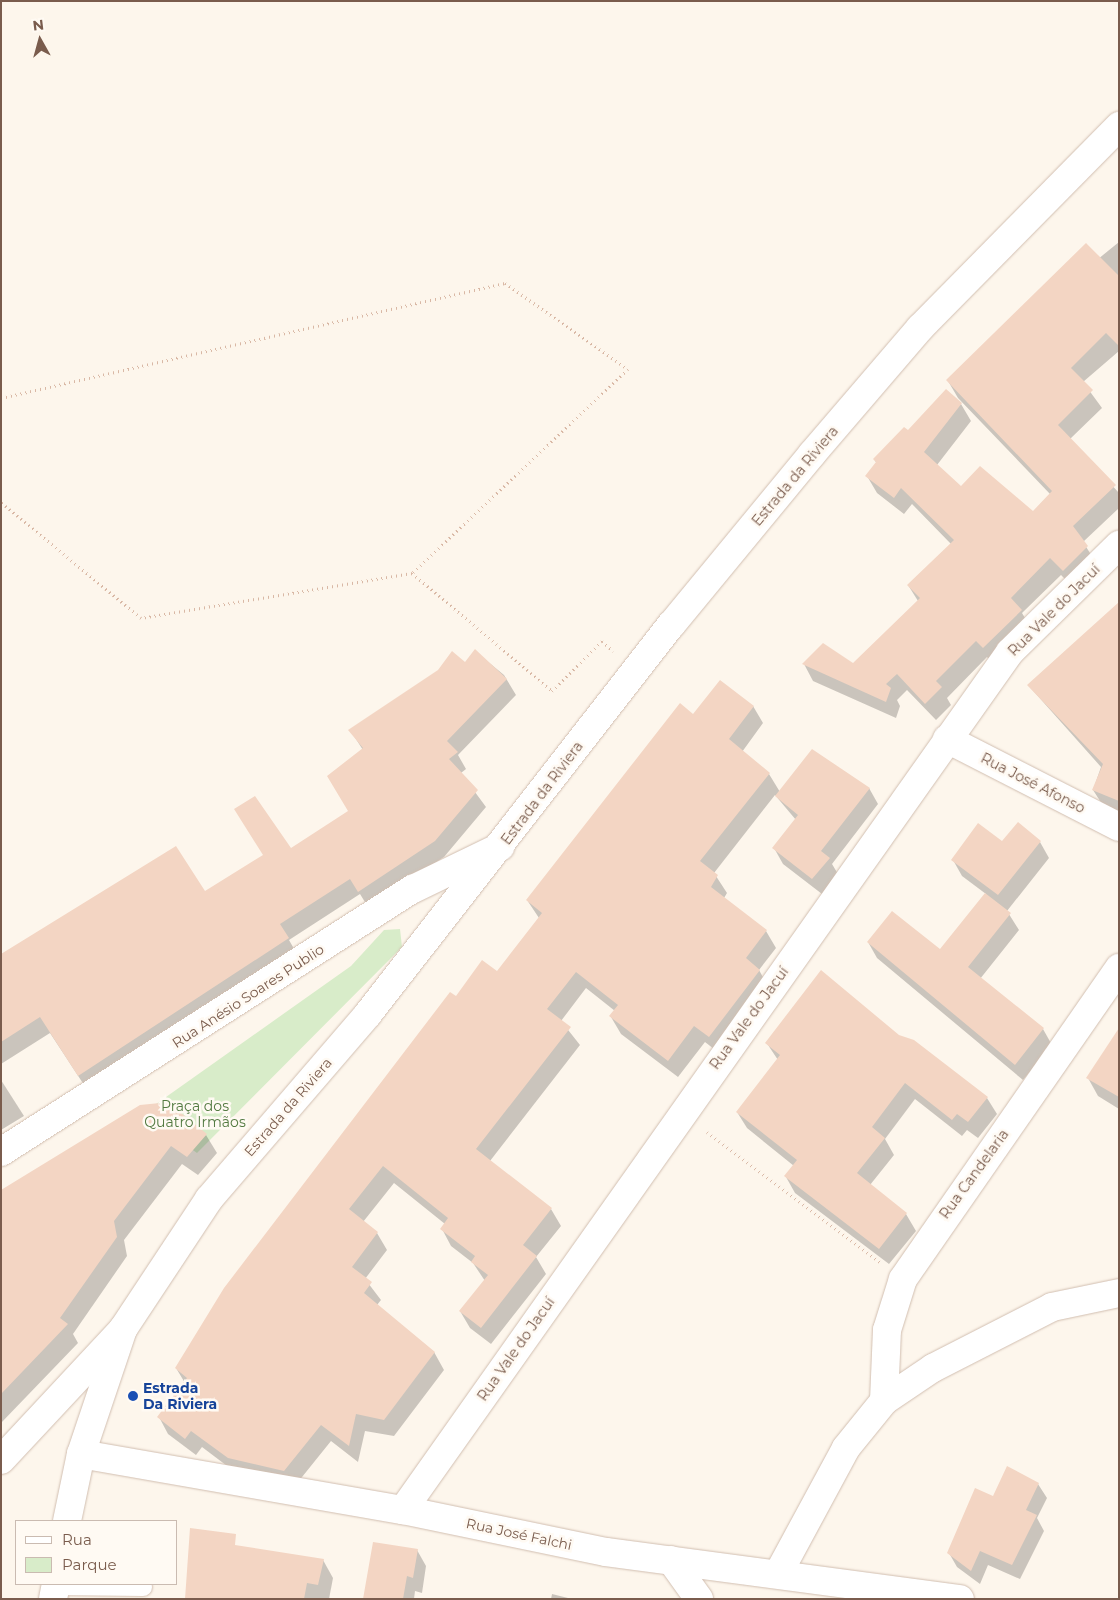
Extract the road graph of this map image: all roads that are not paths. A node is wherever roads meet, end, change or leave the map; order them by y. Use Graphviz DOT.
graph roads {
  1 [pos="1119,126"];
  2 [pos="1119,545"];
  3 [pos="948,739"];
  4 [pos="1119,827"];
  5 [pos="500,848"];
  6 [pos="1119,968"];
  7 [pos="1,1152"];
  8 [pos="1115,1298"];
  9 [pos="123,1329"];
  10 [pos="884,1401"];
  11 [pos="80,1454"];
  12 [pos="4,1457"];
  13 [pos="1,1480"];
  14 [pos="403,1510"];
  15 [pos="67,1520"];
  16 [pos="671,1560"];
  17 [pos="778,1574"];
  18 [pos="143,1588"];
  19 [pos="55,1589"];
  20 [pos="699,1599"];
  21 [pos="960,1599"];
  1 -- 5 [label="street, Estrada da Riviera"];
  2 -- 3 [label="street, Rua Vale do Jacuí"];
  3 -- 4 [label="street, Rua José Afonso"];
  3 -- 14 [label="street, Rua Vale do Jacuí"];
  5 -- 7 [label="street, Rua Anésio Soares Publio"];
  5 -- 9 [label="street, Estrada da Riviera"];
  6 -- 10 [label="street, Rua Candelaria"];
  8 -- 10 [label="street"];
  9 -- 11 [label="street, Estrada da Riviera"];
  9 -- 12 [label="street"];
  10 -- 17 [label="street"];
  11 -- 14 [label="street, Rua José Falchi"];
  11 -- 15 [label="street, Estrada da Riviera"];
  12 -- 13 [label="street"];
  14 -- 16 [label="street, Rua José Falchi"];
  16 -- 17 [label="street, Rua José Falchi"];
  16 -- 20 [label="street"];
  17 -- 21 [label="street, Rua José Falchi"];
  18 -- 19 [label="lane"];
}
